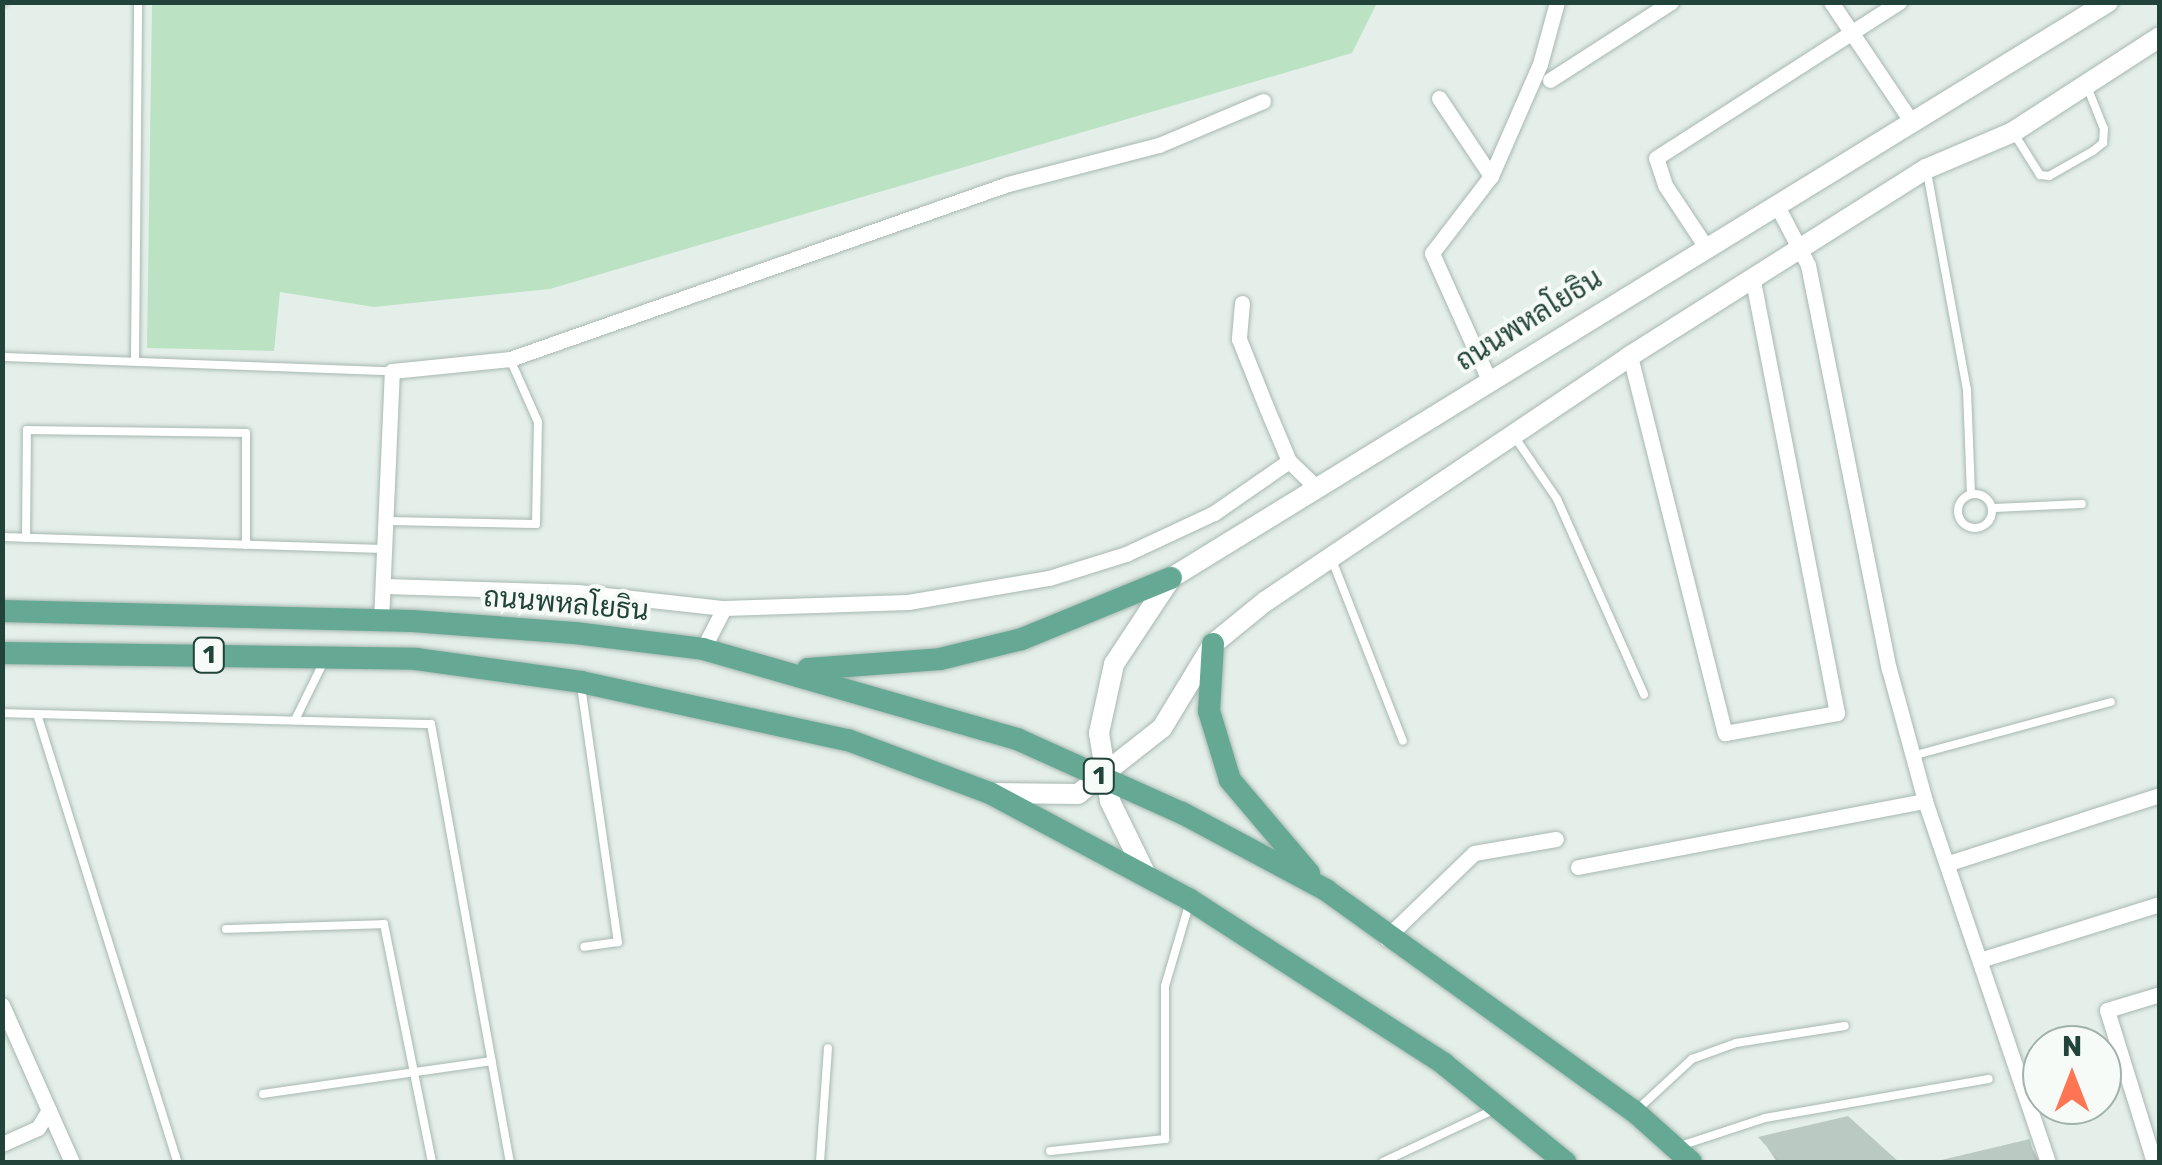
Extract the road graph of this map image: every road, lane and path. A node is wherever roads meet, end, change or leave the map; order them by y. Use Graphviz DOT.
graph roads {
  1 [pos="138,2"];
  2 [pos="1557,2"];
  3 [pos="1670,2"];
  4 [pos="1832,2"];
  5 [pos="1899,2"];
  6 [pos="2108,2"];
  7 [pos="1854,32"];
  8 [pos="2160,37"];
  9 [pos="1550,80"];
  10 [pos="2087,86"];
  11 [pos="1439,98"];
  12 [pos="1263,101"];
  13 [pos="1910,121"];
  14 [pos="2013,132"];
  15 [pos="1926,169"];
  16 [pos="1491,176"];
  17 [pos="1776,204"];
  18 [pos="1706,247"];
  19 [pos="1803,248"];
  20 [pos="1753,279"];
  21 [pos="1242,302"];
  22 [pos="1630,356"];
  23 [pos="2,357"];
  24 [pos="136,358"];
  25 [pos="510,360"];
  26 [pos="392,371"];
  27 [pos="1489,380"];
  28 [pos="1514,436"];
  29 [pos="1289,460"];
  30 [pos="1316,486"];
  31 [pos="1971,494"];
  32 [pos="2082,504"];
  33 [pos="1993,508"];
  34 [pos="388,520"];
  35 [pos="2,537"];
  36 [pos="26,538"];
  37 [pos="246,545"];
  38 [pos="386,549"];
  39 [pos="1332,560"];
  40 [pos="1170,578"];
  41 [pos="386,586"];
  42 [pos="724,608"];
  43 [pos="2,611"];
  44 [pos="381,621"];
  45 [pos="1213,644"];
  46 [pos="704,649"];
  47 [pos="2,653"];
  48 [pos="326,656"];
  49 [pos="790,670"];
  50 [pos="581,682"];
  51 [pos="1644,694"];
  52 [pos="2111,702"];
  53 [pos="2,713"];
  54 [pos="37,714"];
  55 [pos="295,720"];
  56 [pos="1403,740"];
  57 [pos="1912,756"];
  58 [pos="1104,778"];
  59 [pos="990,793"];
  60 [pos="2160,795"];
  61 [pos="1925,801"];
  62 [pos="1556,838"];
  63 [pos="1949,864"];
  64 [pos="1578,867"];
  65 [pos="1147,877"];
  66 [pos="1326,890"];
  67 [pos="1190,900"];
  68 [pos="2160,904"];
  69 [pos="226,929"];
  70 [pos="1386,938"];
  71 [pos="584,947"];
  72 [pos="1984,959"];
  73 [pos="2160,994"];
  74 [pos="2,1005"];
  75 [pos="1845,1026"];
  76 [pos="828,1048"];
  77 [pos="492,1062"];
  78 [pos="416,1072"];
  79 [pos="1989,1079"];
  80 [pos="263,1094"];
  81 [pos="1499,1108"];
  82 [pos="48,1110"];
  83 [pos="1634,1112"];
  84 [pos="2,1144"];
  85 [pos="1050,1151"];
  86 [pos="1684,1155"];
  87 [pos="72,1162"];
  88 [pos="177,1162"];
  89 [pos="432,1162"];
  90 [pos="510,1162"];
  91 [pos="820,1162"];
  92 [pos="1383,1162"];
  93 [pos="1565,1162"];
  94 [pos="2048,1162"];
  95 [pos="2154,1162"];
  1 -- 24 [label="lane"];
  2 -- 16 [label="street"];
  3 -- 9 [label="street"];
  4 -- 7 [label="street"];
  5 -- 7 [label="street"];
  6 -- 13 [label="main road, ถนนพหลโยธิน"];
  7 -- 13 [label="street"];
  7 -- 18 [label="street"];
  8 -- 10 [label="main road"];
  10 -- 14 [label="main road"];
  10 -- 14 [label="lane"];
  11 -- 16 [label="street"];
  12 -- 25 [label="street"];
  13 -- 17 [label="main road, ถนนพหลโยธิน"];
  14 -- 15 [label="main road"];
  15 -- 19 [label="main road"];
  15 -- 31 [label="lane"];
  16 -- 27 [label="street"];
  17 -- 18 [label="main road, ถนนพหลโยธิน"];
  17 -- 19 [label="street"];
  18 -- 27 [label="main road, ถนนพหลโยธิน"];
  19 -- 20 [label="main road"];
  19 -- 57 [label="street"];
  20 -- 22 [label="main road"];
  20 -- 22 [label="street"];
  21 -- 29 [label="street"];
  22 -- 28 [label="main road"];
  23 -- 24 [label="lane"];
  24 -- 26 [label="lane"];
  25 -- 26 [label="street"];
  25 -- 34 [label="lane"];
  26 -- 34 [label="street"];
  27 -- 30 [label="main road, ถนนพหลโยธิน"];
  28 -- 39 [label="main road"];
  28 -- 51 [label="lane"];
  29 -- 30 [label="street"];
  29 -- 42 [label="street"];
  30 -- 40 [label="main road, ถนนพหลโยธิน"];
  31 -- 33 [label="lane"];
  31 -- 33 [label="lane"];
  32 -- 33 [label="lane"];
  34 -- 38 [label="street"];
  35 -- 36 [label="lane"];
  36 -- 37 [label="lane"];
  36 -- 37 [label="lane"];
  37 -- 38 [label="lane"];
  38 -- 41 [label="street"];
  39 -- 45 [label="main road"];
  39 -- 56 [label="lane"];
  40 -- 49 [label="main road"];
  40 -- 58 [label="main road, ถนนพหลโยธิน"];
  41 -- 42 [label="street"];
  41 -- 44 [label="street"];
  42 -- 46 [label="street"];
  43 -- 44 [label="main road, ถนนพหลโยธิน / 1"];
  44 -- 46 [label="main road, ถนนพหลโยธิน / 1"];
  45 -- 58 [label="main road"];
  45 -- 66 [label="main road"];
  46 -- 49 [label="main road, ถนนพหลโยธิน / 1"];
  47 -- 48 [label="main road, 1"];
  48 -- 50 [label="main road, 1"];
  48 -- 55 [label="lane"];
  49 -- 58 [label="main road, ถนนพหลโยธิน / 1"];
  50 -- 59 [label="main road, 1"];
  50 -- 71 [label="lane"];
  52 -- 57 [label="lane"];
  53 -- 54 [label="lane"];
  54 -- 55 [label="lane"];
  54 -- 88 [label="lane"];
  55 -- 77 [label="lane"];
  57 -- 61 [label="street"];
  58 -- 59 [label="main road"];
  58 -- 65 [label="main road, ถนนพหลโยธิน"];
  58 -- 66 [label="main road, ถนนพหลโยธิน / 1"];
  59 -- 65 [label="main road, 1"];
  60 -- 63 [label="street"];
  61 -- 63 [label="street"];
  61 -- 64 [label="street"];
  62 -- 70 [label="street"];
  63 -- 72 [label="street"];
  65 -- 67 [label="main road, 1"];
  66 -- 70 [label="main road, ถนนพหลโยธิน / 1"];
  67 -- 81 [label="main road, 1"];
  67 -- 85 [label="lane"];
  68 -- 72 [label="street"];
  69 -- 78 [label="lane"];
  70 -- 83 [label="main road, ถนนพหลโยธิน / 1"];
  72 -- 94 [label="street"];
  73 -- 95 [label="street"];
  74 -- 82 [label="street"];
  75 -- 83 [label="lane"];
  76 -- 91 [label="lane"];
  77 -- 78 [label="lane"];
  77 -- 90 [label="lane"];
  78 -- 80 [label="lane"];
  78 -- 89 [label="lane"];
  79 -- 86 [label="lane"];
  81 -- 92 [label="lane"];
  81 -- 93 [label="main road, 1"];
  82 -- 84 [label="street"];
  82 -- 87 [label="street"];
  83 -- 86 [label="main road, ถนนพหลโยธิน / 1"];
}
